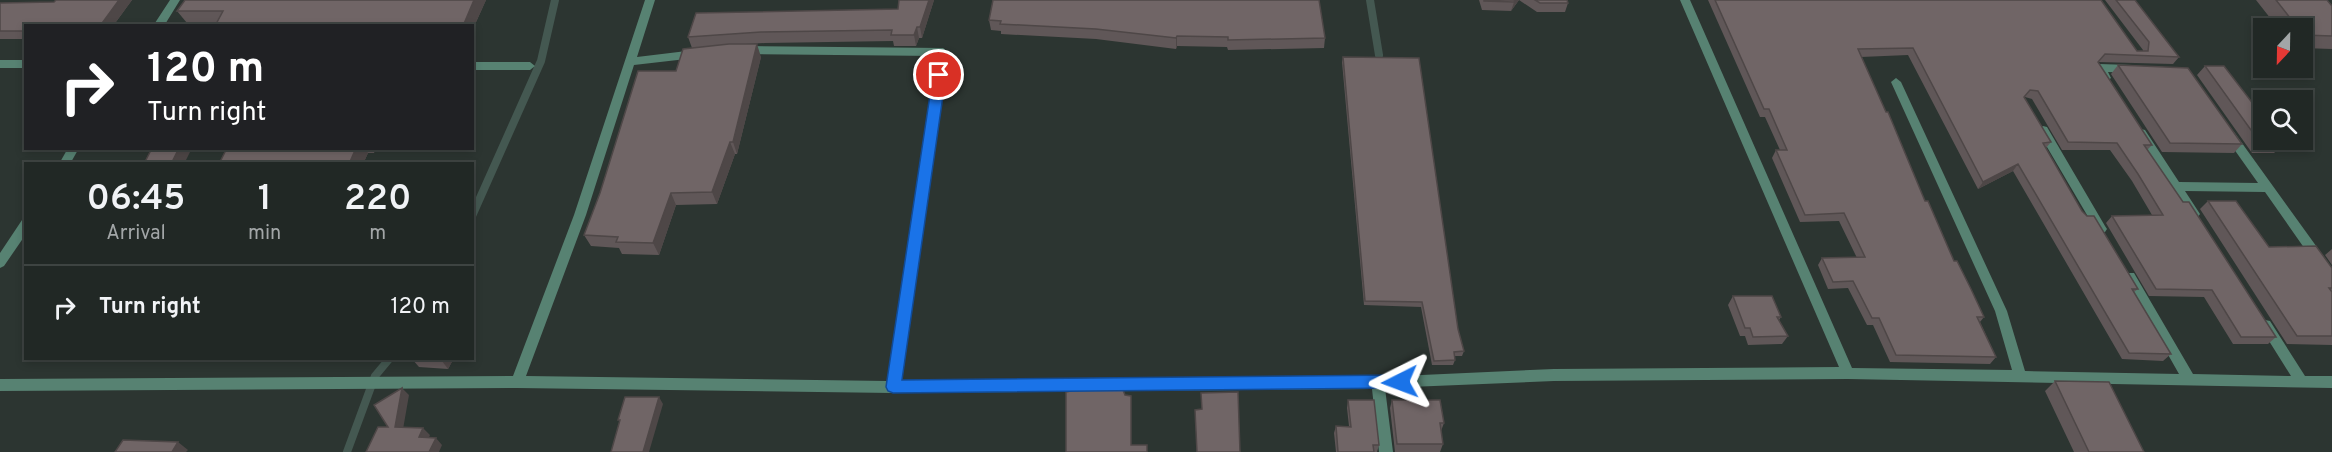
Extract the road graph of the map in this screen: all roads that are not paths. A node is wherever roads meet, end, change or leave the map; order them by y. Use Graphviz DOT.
graph roads {
  1 [pos="175,0"];
  2 [pos="650,0"];
  3 [pos="1685,0"];
  4 [pos="159,24"];
  5 [pos="733,50"];
  6 [pos="710,52"];
  7 [pos="629,62"];
  8 [pos="0,64"];
  9 [pos="24,64"];
  10 [pos="474,66"];
  11 [pos="530,66"];
  12 [pos="2142,69"];
  13 [pos="1896,82"];
  14 [pos="2112,87"];
  15 [pos="2038,123"];
  16 [pos="2137,127"];
  17 [pos="2226,129"];
  18 [pos="2175,186"];
  19 [pos="2268,188"];
  20 [pos="2201,225"];
  21 [pos="24,226"];
  22 [pos="2105,236"];
  23 [pos="0,263"];
  24 [pos="2123,267"];
  25 [pos="2332,278"];
  26 [pos="2258,313"];
  27 [pos="1848,374"];
  28 [pos="2020,377"];
  29 [pos="2190,380"];
  30 [pos="517,382"];
  31 [pos="2302,382"];
  32 [pos="2332,382"];
  33 [pos="1378,383"];
  34 [pos="0,385"];
  35 [pos="893,387"];
  36 [pos="1386,452"];
  1 -- 4 [label="street"];
  2 -- 7 [label="street"];
  3 -- 27 [label="street"];
  5 -- 35 [label="street"];
  6 -- 7 [label="street"];
  7 -- 30 [label="street"];
  8 -- 9 [label="street"];
  10 -- 11 [label="street"];
  12 -- 14 [label="street"];
  13 -- 28 [label="street"];
  15 -- 22 [label="street"];
  16 -- 18 [label="street"];
  17 -- 19 [label="street"];
  18 -- 19 [label="street"];
  18 -- 20 [label="street"];
  19 -- 25 [label="street"];
  21 -- 23 [label="street"];
  24 -- 29 [label="street"];
  26 -- 31 [label="street"];
  27 -- 28 [label="street"];
  27 -- 33 [label="street"];
  28 -- 29 [label="street"];
  29 -- 31 [label="street"];
  30 -- 34 [label="street"];
  30 -- 35 [label="street"];
  31 -- 32 [label="street"];
  33 -- 35 [label="street"];
  33 -- 36 [label="street"];
}
